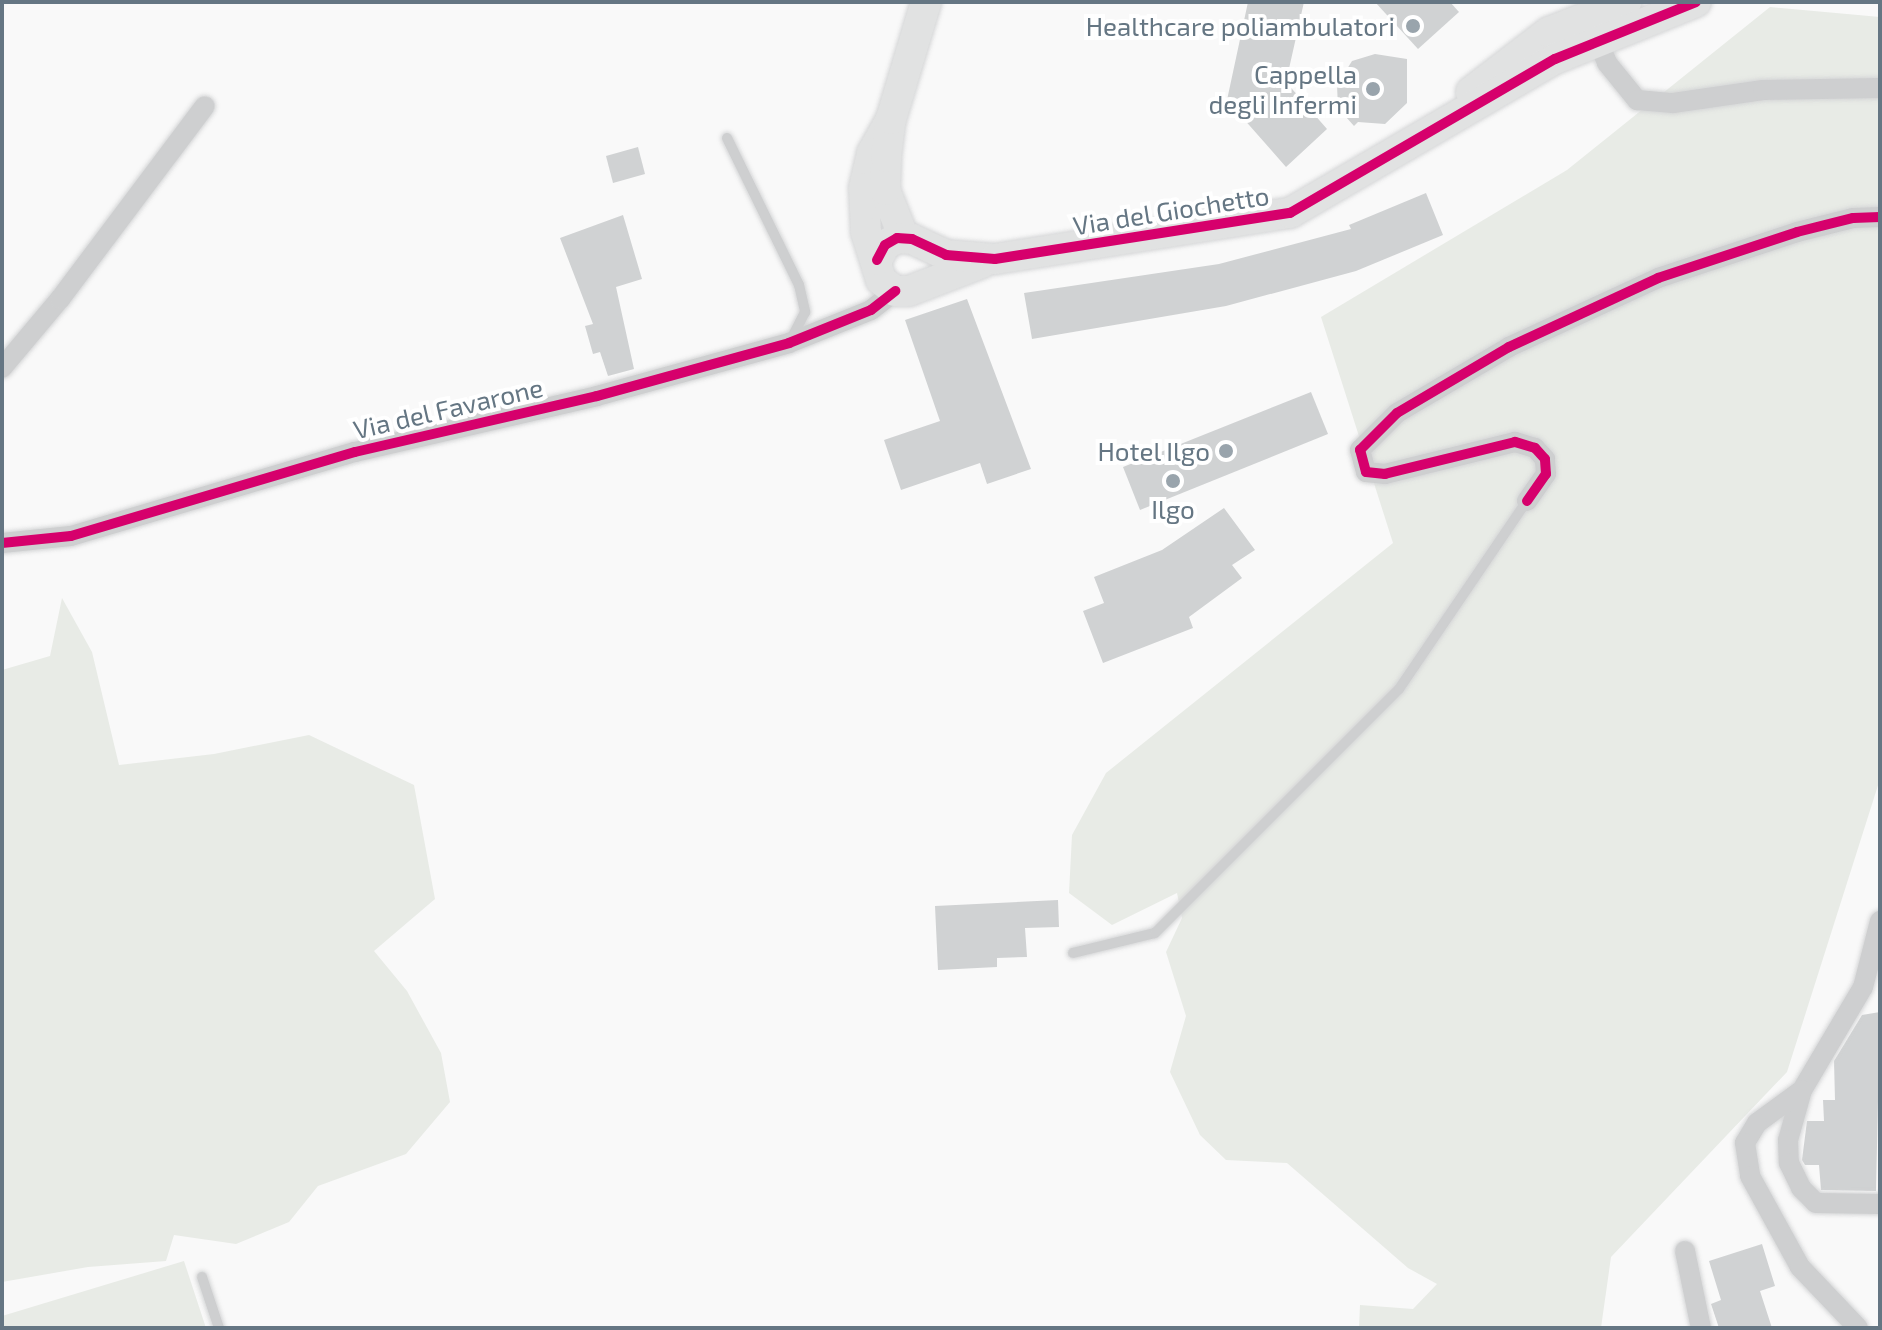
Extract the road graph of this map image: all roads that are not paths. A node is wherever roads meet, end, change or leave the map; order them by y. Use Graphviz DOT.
graph roads {
  1 [pos="926,2"];
  2 [pos="1626,2"];
  3 [pos="1696,2"];
  4 [pos="1597,39"];
  5 [pos="1880,88"];
  6 [pos="205,106"];
  7 [pos="891,119"];
  8 [pos="1429,133"];
  9 [pos="727,138"];
  10 [pos="1880,217"];
  11 [pos="915,244"];
  12 [pos="995,259"];
  13 [pos="877,260"];
  14 [pos="909,287"];
  15 [pos="789,343"];
  16 [pos="2,368"];
  17 [pos="1527,501"];
  18 [pos="2,543"];
  19 [pos="1880,921"];
  20 [pos="1073,953"];
  21 [pos="1802,1090"];
  22 [pos="1880,1204"];
  23 [pos="1685,1251"];
  24 [pos="202,1277"];
  25 [pos="219,1328"];
  26 [pos="1701,1328"];
  27 [pos="1858,1328"];
  1 -- 7 [label="street"];
  2 -- 8 [label="street, Via del Giochetto"];
  3 -- 4 [label="street, Via del Giochetto"];
  4 -- 5 [label="street"];
  4 -- 8 [label="street, Via del Giochetto"];
  6 -- 16 [label="street"];
  7 -- 11 [label="street"];
  7 -- 13 [label="street"];
  8 -- 12 [label="street, Via del Giochetto"];
  9 -- 15 [label="lane"];
  10 -- 17 [label="street"];
  11 -- 12 [label="street, Via del Giochetto"];
  11 -- 13 [label="street"];
  11 -- 14 [label="street"];
  12 -- 14 [label="street, Via del Giochetto"];
  13 -- 14 [label="street"];
  14 -- 15 [label="street, Via del Favarone"];
  15 -- 18 [label="street, Via del Favarone"];
  17 -- 20 [label="lane"];
  19 -- 21 [label="street"];
  21 -- 22 [label="street"];
  21 -- 27 [label="street"];
  23 -- 26 [label="street"];
  24 -- 25 [label="lane"];
}
